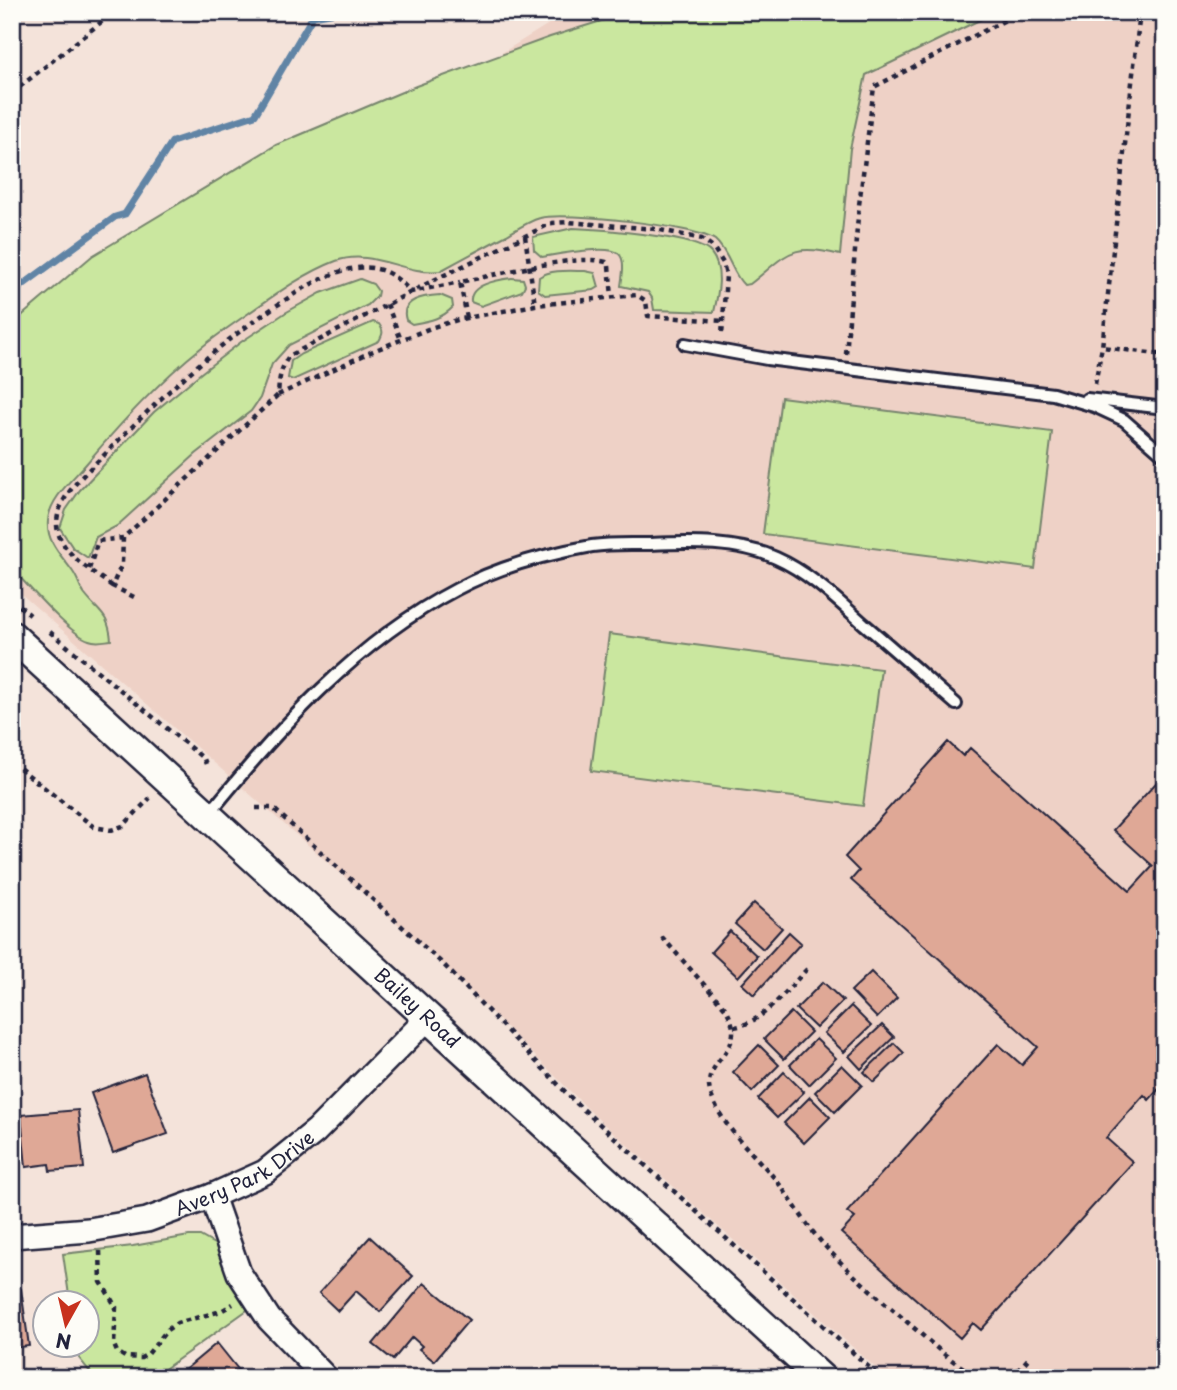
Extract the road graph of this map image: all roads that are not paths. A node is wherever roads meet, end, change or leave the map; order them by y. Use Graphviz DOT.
graph roads {
  1 [pos="685,344"];
  2 [pos="1053,394"];
  3 [pos="1165,408"];
  4 [pos="1165,456"];
  5 [pos="21,626"];
  6 [pos="956,704"];
  7 [pos="208,815"];
  8 [pos="428,1018"];
  9 [pos="212,1196"];
  10 [pos="12,1236"];
  11 [pos="326,1378"];
  12 [pos="821,1378"];
  1 -- 2 [label="lane"];
  2 -- 3 [label="lane"];
  2 -- 4 [label="lane"];
  5 -- 7 [label="street, Bailey Road"];
  6 -- 7 [label="lane"];
  7 -- 8 [label="street, Bailey Road"];
  8 -- 9 [label="street, Avery Park Drive"];
  8 -- 12 [label="street, Bailey Road"];
  9 -- 10 [label="street, Avery Park Drive"];
  9 -- 11 [label="street"];
}
